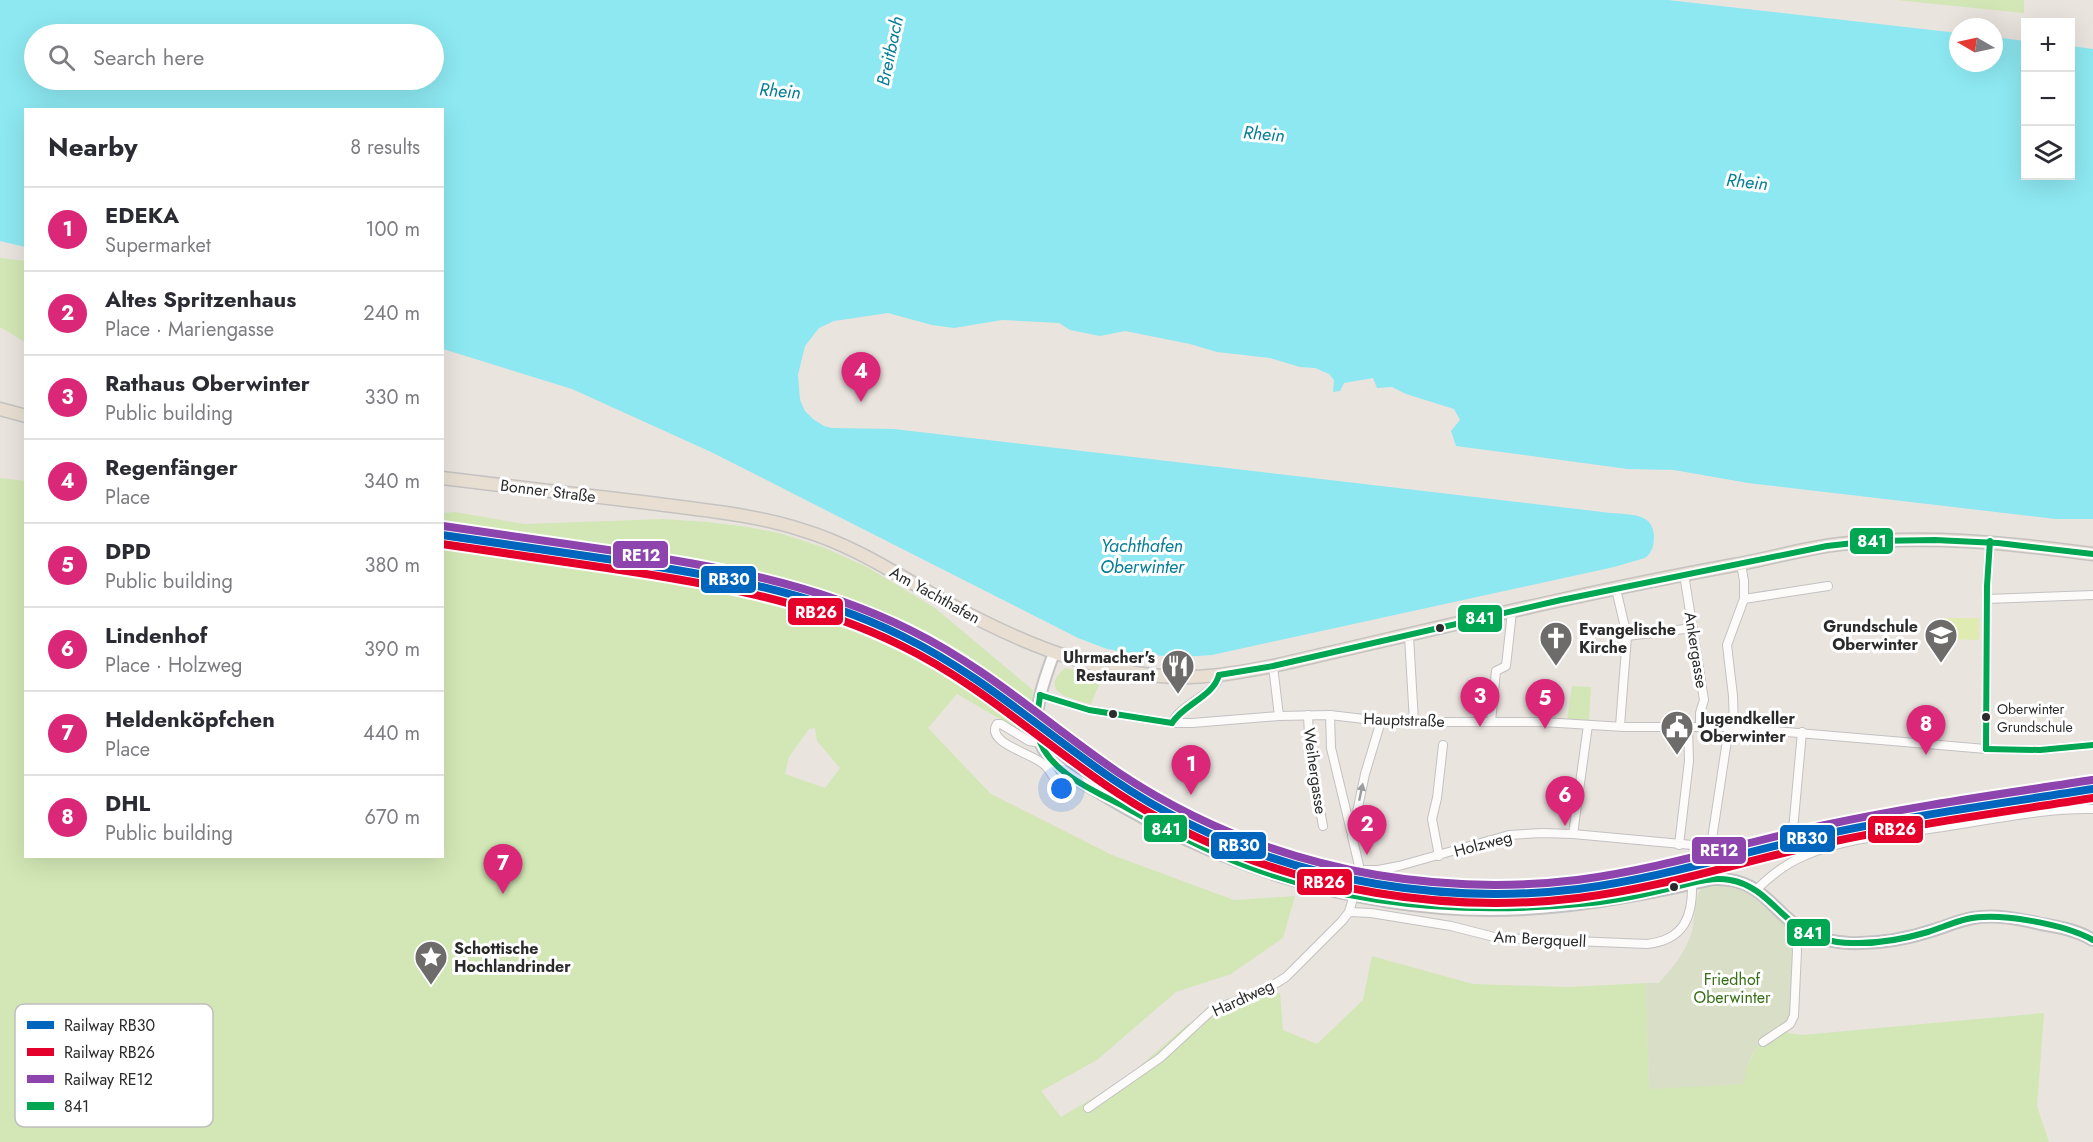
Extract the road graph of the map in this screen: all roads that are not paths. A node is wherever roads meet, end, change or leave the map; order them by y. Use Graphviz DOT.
graph roads {
  1 [pos="0,409"];
  2 [pos="24,415"];
  3 [pos="444,478"];
  4 [pos="653,504"];
  5 [pos="1990,541"];
  6 [pos="2093,554"];
  7 [pos="1741,564"];
  8 [pos="1684,574"];
  9 [pos="1828,586"];
  10 [pos="1616,589"];
  11 [pos="2093,595"];
  12 [pos="1744,598"];
  13 [pos="1987,600"];
  14 [pos="1512,612"];
  15 [pos="1693,628"];
  16 [pos="1409,636"];
  17 [pos="1627,636"];
  18 [pos="1054,653"];
  19 [pos="1273,666"];
  20 [pos="1219,675"];
  21 [pos="1040,695"];
  22 [pos="1308,715"];
  23 [pos="1330,715"];
  24 [pos="1279,716"];
  25 [pos="1381,721"];
  26 [pos="1414,722"];
  27 [pos="1487,722"];
  28 [pos="1172,723"];
  29 [pos="1588,725"];
  30 [pos="1620,726"];
  31 [pos="1688,726"];
  32 [pos="1700,726"];
  33 [pos="1731,727"];
  34 [pos="1802,732"];
  35 [pos="1041,743"];
  36 [pos="2093,744"];
  37 [pos="1443,745"];
  38 [pos="1986,749"];
  39 [pos="1056,781"];
  40 [pos="2093,809"];
  41 [pos="1323,826"];
  42 [pos="1793,830"];
  43 [pos="1573,834"];
  44 [pos="1352,836"];
  45 [pos="1679,845"];
  46 [pos="1439,856"];
  47 [pos="1692,884"];
  48 [pos="1756,890"];
  49 [pos="1354,896"];
  50 [pos="1349,912"];
  51 [pos="1795,925"];
  52 [pos="2093,940"];
  53 [pos="1763,1042"];
  54 [pos="1088,1108"];
  1 -- 2 [label="main road"];
  3 -- 4 [label="main road, Bonner Straße"];
  4 -- 18 [label="main road, Am Yachthafen"];
  5 -- 6 [label="main road, Am Yachthafen"];
  5 -- 7 [label="main road, Am Yachthafen"];
  5 -- 13 [label="street"];
  7 -- 8 [label="main road, Am Yachthafen"];
  7 -- 12 [label="street"];
  8 -- 10 [label="main road, Am Yachthafen"];
  8 -- 15 [label="street, Ankergasse"];
  9 -- 12 [label="street"];
  10 -- 14 [label="main road, Am Yachthafen"];
  10 -- 17 [label="street"];
  11 -- 13 [label="street"];
  12 -- 33 [label="street"];
  13 -- 38 [label="street"];
  14 -- 16 [label="main road, Am Yachthafen"];
  14 -- 27 [label="street"];
  15 -- 17 [label="street"];
  15 -- 32 [label="street, Ankergasse"];
  16 -- 19 [label="main road, Am Yachthafen"];
  16 -- 26 [label="street"];
  17 -- 30 [label="street"];
  18 -- 20 [label="main road, Am Yachthafen"];
  18 -- 21 [label="street"];
  19 -- 20 [label="main road, Am Yachthafen"];
  19 -- 24 [label="street"];
  20 -- 28 [label="street"];
  21 -- 28 [label="street, Hauptstraße"];
  21 -- 35 [label="street"];
  22 -- 23 [label="street, Hauptstraße"];
  22 -- 24 [label="street, Hauptstraße"];
  22 -- 41 [label="street, Weihergasse"];
  23 -- 25 [label="street, Hauptstraße"];
  23 -- 44 [label="street"];
  24 -- 28 [label="street, Hauptstraße"];
  25 -- 26 [label="street, Hauptstraße"];
  44 -- 25 [label="street, one-way"];
  26 -- 27 [label="street, Hauptstraße"];
  27 -- 29 [label="street, Hauptstraße"];
  29 -- 30 [label="street, Hauptstraße"];
  29 -- 43 [label="street"];
  30 -- 31 [label="street, Hauptstraße"];
  31 -- 32 [label="street, Hauptstraße"];
  31 -- 45 [label="street"];
  32 -- 33 [label="street, Hauptstraße"];
  33 -- 34 [label="street, Hauptstraße"];
  33 -- 45 [label="street, Holzweg"];
  34 -- 38 [label="street, Hauptstraße"];
  34 -- 42 [label="street"];
  35 -- 39 [label="street"];
  35 -- 49 [label="street"];
  36 -- 38 [label="street, Hauptstraße"];
  37 -- 46 [label="street"];
  40 -- 48 [label="street"];
  43 -- 45 [label="street, Holzweg"];
  43 -- 46 [label="street, Holzweg"];
  44 -- 46 [label="street, Holzweg"];
  47 -- 48 [label="street"];
  47 -- 49 [label="street"];
  47 -- 50 [label="street, Am Bergquell"];
  48 -- 51 [label="street"];
  49 -- 50 [label="street, Hardtweg"];
  50 -- 54 [label="street, Hardtweg"];
  51 -- 52 [label="street"];
  51 -- 53 [label="street"];
}
